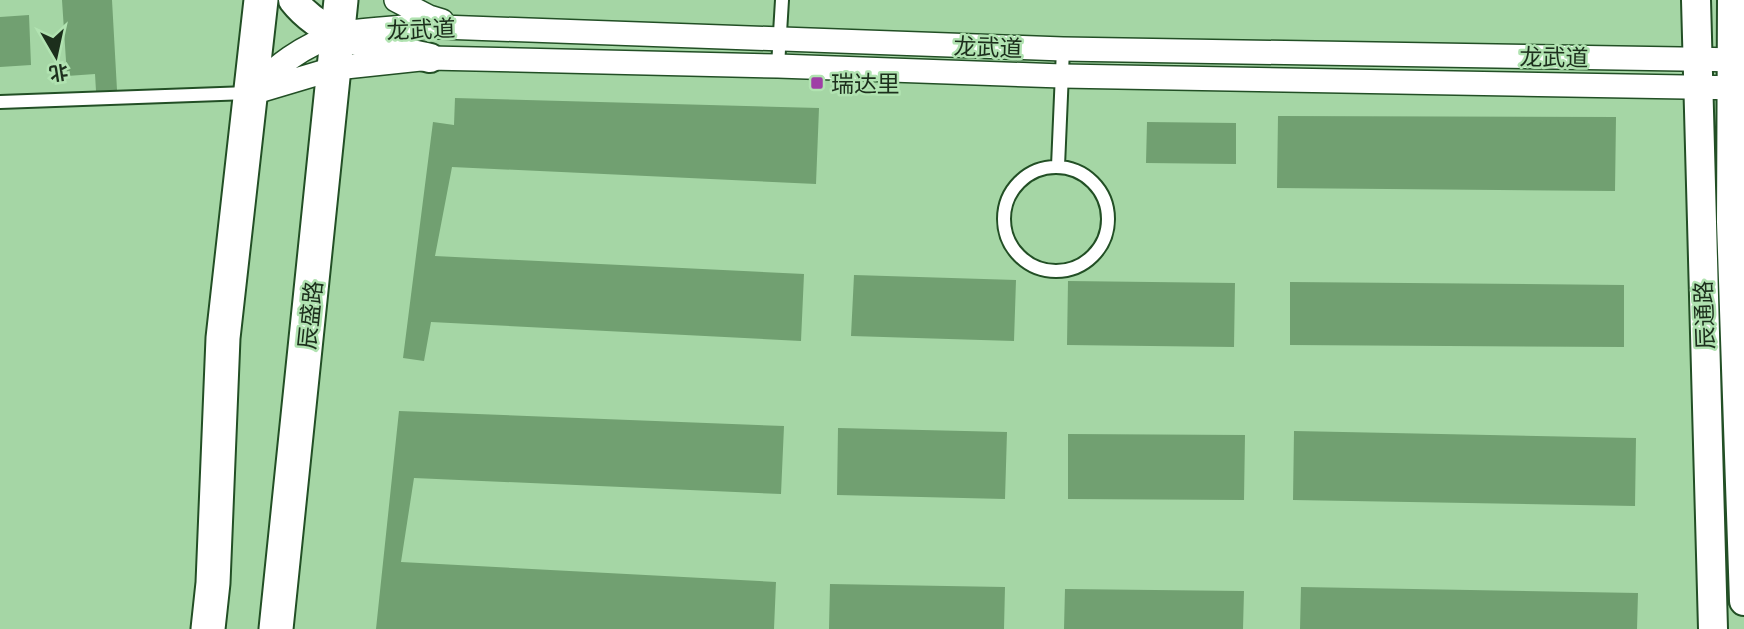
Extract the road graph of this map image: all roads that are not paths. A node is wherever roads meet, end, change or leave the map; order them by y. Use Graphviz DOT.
graph roads {
  1 [pos="261,0"];
  2 [pos="293,0"];
  3 [pos="341,0"];
  4 [pos="396,0"];
  5 [pos="782,0"];
  6 [pos="1696,0"];
  7 [pos="1732,0"];
  8 [pos="462,27"];
  9 [pos="337,34"];
  10 [pos="780,41"];
  11 [pos="1063,49"];
  12 [pos="430,58"];
  13 [pos="1696,59"];
  14 [pos="1738,60"];
  15 [pos="778,66"];
  16 [pos="336,68"];
  17 [pos="1062,76"];
  18 [pos="1697,88"];
  19 [pos="1738,88"];
  20 [pos="251,93"];
  21 [pos="0,102"];
  22 [pos="1058,166"];
  23 [pos="1744,601"];
  24 [pos="208,629"];
  25 [pos="276,629"];
  26 [pos="1713,629"];
  1 -- 20 [label="main road"];
  2 -- 9 [label="street"];
  3 -- 9 [label="main road, 辰盛路"];
  4 -- 8 [label="street"];
  5 -- 10 [label="lane"];
  6 -- 13 [label="street, 辰通路"];
  7 -- 14 [label="street, 辰通路"];
  8 -- 9 [label="street, 龙武道"];
  8 -- 10 [label="street, 龙武道"];
  9 -- 12 [label="street"];
  9 -- 16 [label="main road, 辰盛路"];
  9 -- 20 [label="street, 龙武道"];
  10 -- 11 [label="street, 龙武道"];
  10 -- 15 [label="lane"];
  11 -- 13 [label="street, 龙武道"];
  11 -- 17 [label="lane"];
  12 -- 15 [label="street"];
  12 -- 16 [label="street"];
  13 -- 14 [label="street, 龙武道"];
  13 -- 18 [label="street, 辰通路"];
  14 -- 19 [label="street, 辰通路"];
  15 -- 17 [label="street"];
  16 -- 20 [label="street"];
  16 -- 25 [label="main road, 辰盛路"];
  17 -- 18 [label="street"];
  17 -- 22 [label="lane"];
  18 -- 19 [label="street"];
  18 -- 26 [label="street, 辰通路"];
  19 -- 23 [label="street, 辰通路"];
  20 -- 21 [label="lane"];
  20 -- 24 [label="main road"];
  22 -- 22 [label="lane"];
}
